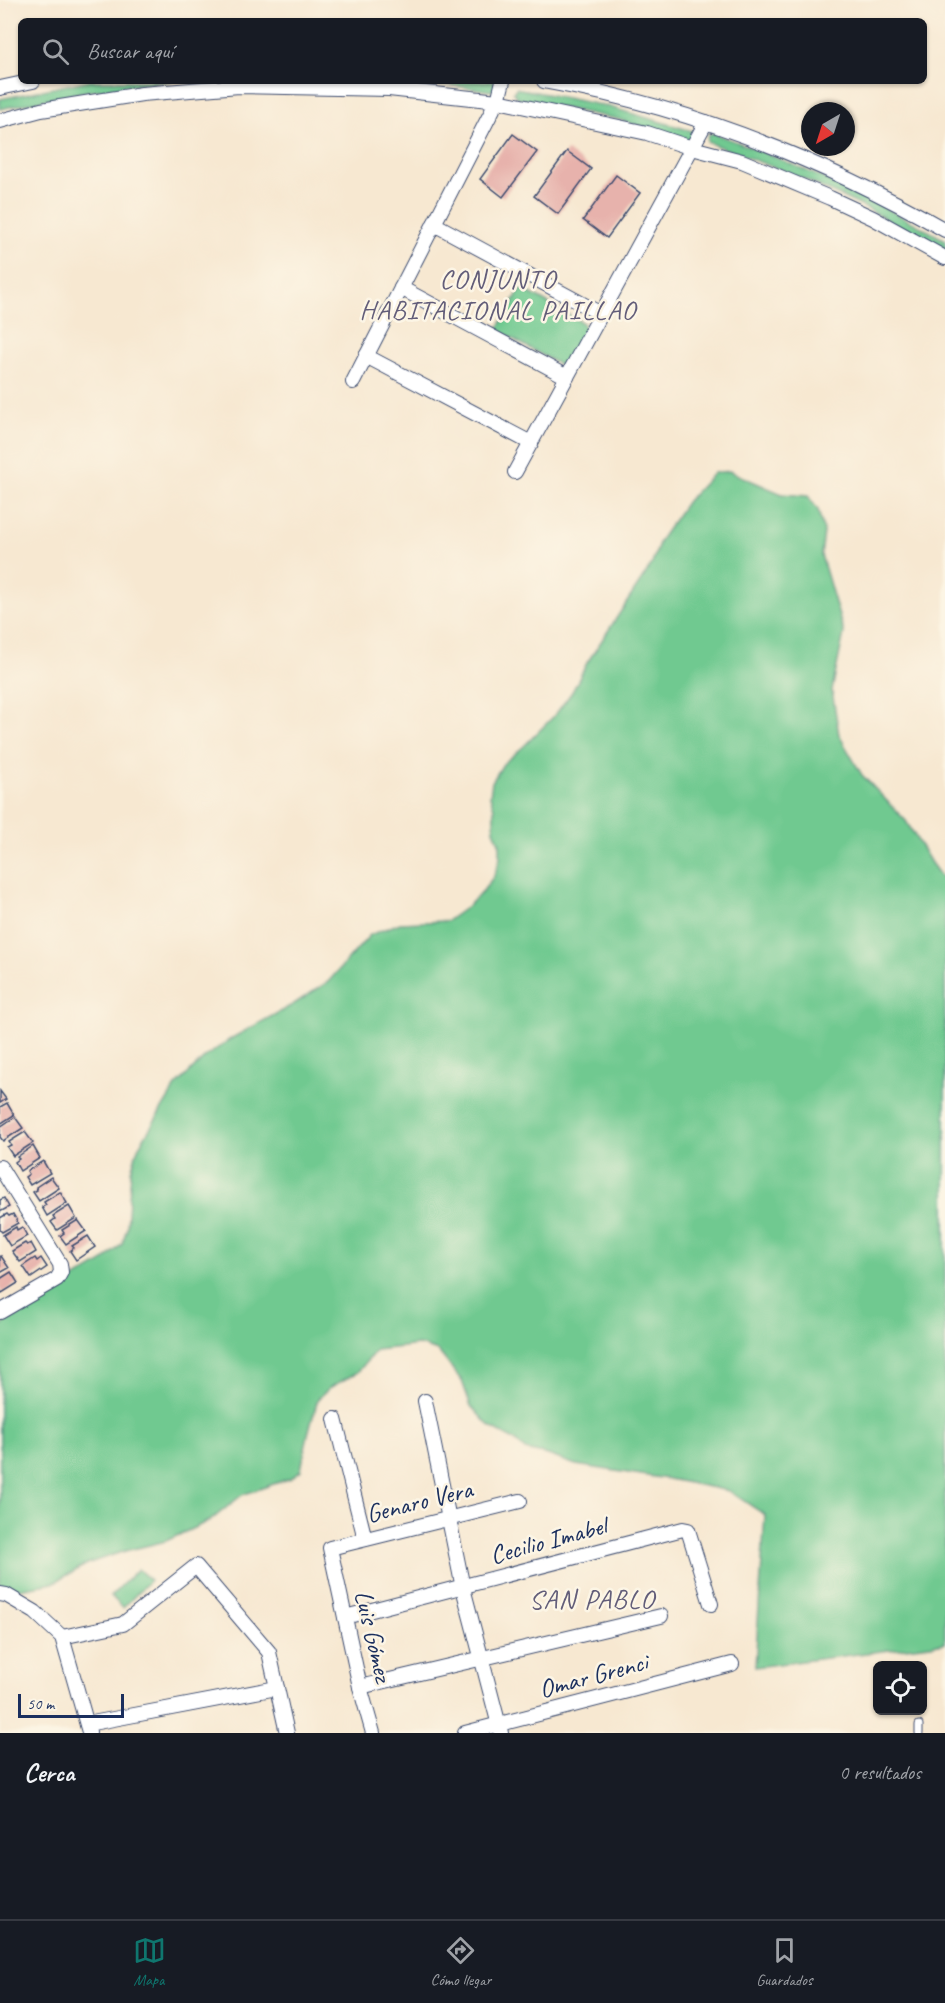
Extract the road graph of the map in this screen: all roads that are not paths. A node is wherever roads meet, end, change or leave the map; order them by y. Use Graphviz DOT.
graph roads {
  1 [pos="19,84"];
  2 [pos="502,84"];
  3 [pos="558,84"];
  4 [pos="0,88"];
  5 [pos="496,105"];
  6 [pos="0,120"];
  7 [pos="706,122"];
  8 [pos="692,148"];
  9 [pos="434,224"];
  10 [pos="945,230"];
  11 [pos="945,258"];
  12 [pos="401,288"];
  13 [pos="601,314"];
  14 [pos="366,356"];
  15 [pos="567,377"];
  16 [pos="353,382"];
  17 [pos="531,443"];
  18 [pos="515,472"];
  19 [pos="0,1167"];
  20 [pos="0,1312"];
  21 [pos="425,1401"];
  22 [pos="335,1419"];
  23 [pos="520,1501"];
  24 [pos="448,1518"];
  25 [pos="365,1539"];
  26 [pos="330,1548"];
  27 [pos="463,1588"];
  28 [pos="0,1594"];
  29 [pos="711,1604"];
  30 [pos="661,1616"];
  31 [pos="345,1617"];
  32 [pos="62,1637"];
  33 [pos="481,1659"];
  34 [pos="732,1664"];
  35 [pos="360,1687"];
  36 [pos="277,1688"];
  37 [pos="88,1729"];
  38 [pos="500,1729"];
  39 [pos="287,1733"];
  40 [pos="373,1733"];
  41 [pos="465,1733"];
  1 -- 4 [label="street"];
  2 -- 5 [label="street"];
  3 -- 7 [label="street"];
  5 -- 6 [label="street"];
  5 -- 8 [label="street"];
  5 -- 9 [label="street"];
  7 -- 8 [label="street"];
  7 -- 10 [label="street"];
  8 -- 11 [label="street"];
  8 -- 13 [label="street"];
  9 -- 12 [label="street"];
  9 -- 13 [label="street"];
  12 -- 14 [label="street"];
  12 -- 15 [label="street"];
  13 -- 15 [label="street"];
  14 -- 16 [label="street"];
  14 -- 17 [label="street"];
  15 -- 17 [label="street"];
  17 -- 18 [label="street"];
  19 -- 20 [label="street"];
  21 -- 24 [label="street"];
  22 -- 25 [label="street"];
  23 -- 24 [label="street, Genaro Vera"];
  24 -- 25 [label="street, Genaro Vera"];
  24 -- 27 [label="street"];
  25 -- 26 [label="street, Genaro Vera"];
  26 -- 31 [label="street, Luis Gómez"];
  27 -- 29 [label="street, Cecilio Imabel"];
  27 -- 31 [label="street, Cecilio Imabel"];
  27 -- 33 [label="street"];
  28 -- 32 [label="street"];
  30 -- 33 [label="street"];
  31 -- 35 [label="street, Luis Gómez"];
  32 -- 36 [label="street"];
  32 -- 37 [label="street"];
  33 -- 35 [label="street"];
  33 -- 38 [label="street"];
  34 -- 38 [label="street, Omar Grenci"];
  35 -- 40 [label="street, Luis Gómez"];
  36 -- 37 [label="street"];
  36 -- 39 [label="street"];
  38 -- 41 [label="street, Omar Grenci"];
}
